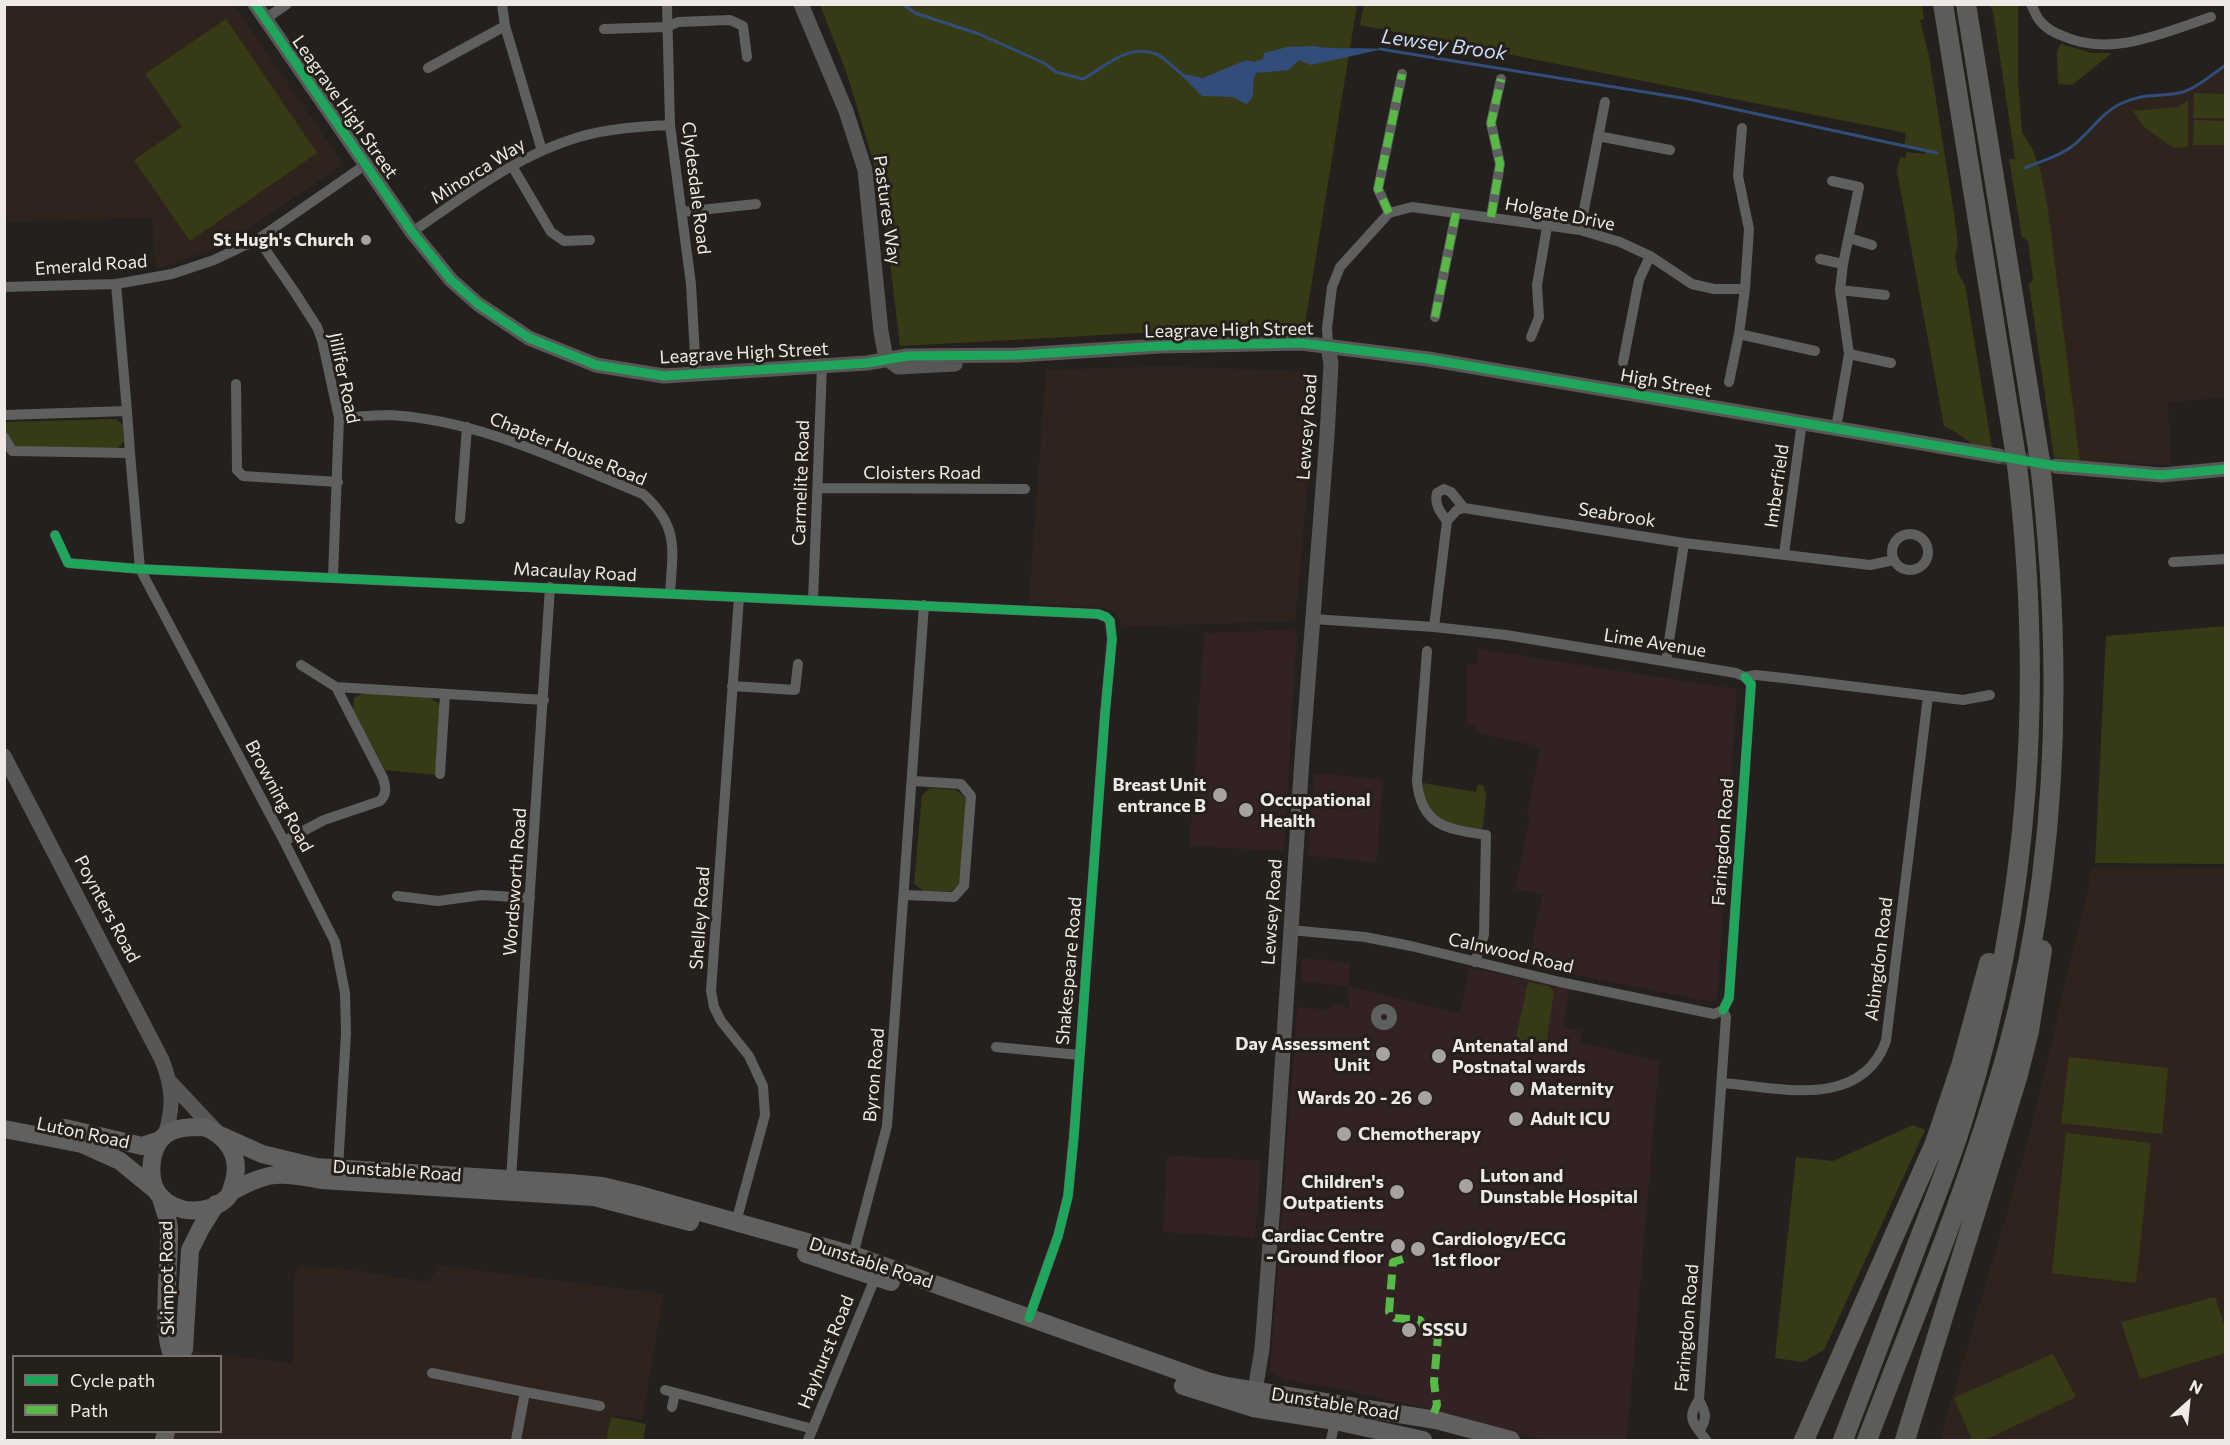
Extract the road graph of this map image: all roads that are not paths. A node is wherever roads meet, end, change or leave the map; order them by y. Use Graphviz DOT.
graph roads {
  1 [pos="255,4"];
  2 [pos="287,4"];
  3 [pos="502,4"];
  4 [pos="667,4"];
  5 [pos="801,4"];
  6 [pos="1943,4"];
  7 [pos="1966,4"];
  8 [pos="2031,4"];
  9 [pos="2211,17"];
  10 [pos="265,19"];
  11 [pos="505,26"];
  12 [pos="667,27"];
  13 [pos="604,29"];
  14 [pos="747,57"];
  15 [pos="428,68"];
  16 [pos="1402,74"];
  17 [pos="1501,79"];
  18 [pos="1605,102"];
  19 [pos="670,125"];
  20 [pos="1742,128"];
  21 [pos="1598,136"];
  22 [pos="1670,150"];
  23 [pos="542,151"];
  24 [pos="365,165"];
  25 [pos="512,166"];
  26 [pos="1832,181"];
  27 [pos="1858,187"];
  28 [pos="1870,190"];
  29 [pos="756,204"];
  30 [pos="682,212"];
  31 [pos="1389,213"];
  32 [pos="1456,213"];
  33 [pos="1491,217"];
  34 [pos="1547,227"];
  35 [pos="1580,230"];
  36 [pos="412,232"];
  37 [pos="1849,238"];
  38 [pos="258,239"];
  39 [pos="590,240"];
  40 [pos="1872,245"];
  41 [pos="1650,256"];
  42 [pos="1820,259"];
  43 [pos="1843,264"];
  44 [pos="116,284"];
  45 [pos="4,287"];
  46 [pos="1745,289"];
  47 [pos="1840,290"];
  48 [pos="1885,295"];
  49 [pos="1435,317"];
  50 [pos="1740,334"];
  51 [pos="1531,337"];
  52 [pos="1328,346"];
  53 [pos="1815,351"];
  54 [pos="1849,354"];
  55 [pos="886,358"];
  56 [pos="1623,362"];
  57 [pos="1891,363"];
  58 [pos="822,366"];
  59 [pos="696,374"];
  60 [pos="1730,382"];
  61 [pos="236,384"];
  62 [pos="127,411"];
  63 [pos="4,415"];
  64 [pos="339,418"];
  65 [pos="1802,422"];
  66 [pos="467,428"];
  67 [pos="1836,428"];
  68 [pos="4,437"];
  69 [pos="130,453"];
  70 [pos="1998,456"];
  71 [pos="2056,466"];
  72 [pos="2226,469"];
  73 [pos="338,482"];
  74 [pos="818,489"];
  75 [pos="1025,489"];
  76 [pos="1464,508"];
  77 [pos="460,519"];
  78 [pos="1446,521"];
  79 [pos="55,535"];
  80 [pos="1684,543"];
  81 [pos="1784,554"];
  82 [pos="2226,559"];
  83 [pos="1894,560"];
  84 [pos="2173,562"];
  85 [pos="140,569"];
  86 [pos="333,577"];
  87 [pos="550,587"];
  88 [pos="670,593"];
  89 [pos="739,597"];
  90 [pos="813,601"];
  91 [pos="924,605"];
  92 [pos="1313,619"];
  93 [pos="1110,621"];
  94 [pos="1434,627"];
  95 [pos="1426,651"];
  96 [pos="1666,661"];
  97 [pos="798,664"];
  98 [pos="301,665"];
  99 [pos="1744,677"];
  100 [pos="732,686"];
  101 [pos="336,687"];
  102 [pos="445,694"];
  103 [pos="1990,695"];
  104 [pos="1928,696"];
  105 [pos="544,700"];
  106 [pos="4,756"];
  107 [pos="440,774"];
  108 [pos="913,782"];
  109 [pos="2025,802"];
  110 [pos="2049,833"];
  111 [pos="284,842"];
  112 [pos="905,895"];
  113 [pos="397,896"];
  114 [pos="530,898"];
  115 [pos="1290,930"];
  116 [pos="1475,962"];
  117 [pos="1723,1010"];
  118 [pos="996,1047"];
  119 [pos="1079,1055"];
  120 [pos="171,1083"];
  121 [pos="1723,1083"];
  122 [pos="4,1117"];
  123 [pos="4,1129"];
  124 [pos="219,1134"];
  125 [pos="163,1138"];
  126 [pos="338,1168"];
  127 [pos="511,1179"];
  128 [pos="231,1192"];
  129 [pos="157,1193"];
  130 [pos="216,1204"];
  131 [pos="736,1222"];
  132 [pos="853,1255"];
  133 [pos="876,1276"];
  134 [pos="1029,1318"];
  135 [pos="172,1355"];
  136 [pos="181,1355"];
  137 [pos="432,1373"];
  138 [pos="525,1392"];
  139 [pos="1254,1399"];
  140 [pos="600,1406"];
  141 [pos="672,1407"];
  142 [pos="1335,1421"];
  143 [pos="813,1429"];
  144 [pos="1703,1436"];
  145 [pos="516,1440"];
  146 [pos="808,1440"];
  147 [pos="1331,1440"];
  148 [pos="1423,1440"];
  149 [pos="1511,1440"];
  150 [pos="1804,1440"];
  151 [pos="1843,1440"];
  152 [pos="1867,1440"];
  153 [pos="1905,1440"];
  1 -- 10 [label="street, Leagrave High Street"];
  2 -- 10 [label="street"];
  3 -- 11 [label="street"];
  4 -- 12 [label="street, Clydesdale Road"];
  5 -- 55 [label="street, Pastures Way"];
  6 -- 109 [label="highway"];
  7 -- 110 [label="highway"];
  8 -- 9 [label="street"];
  10 -- 24 [label="street, Leagrave High Street"];
  11 -- 15 [label="street"];
  11 -- 23 [label="street"];
  12 -- 13 [label="street"];
  12 -- 14 [label="street"];
  12 -- 19 [label="street, Clydesdale Road"];
  16 -- 31 [label="street"];
  17 -- 33 [label="street"];
  18 -- 21 [label="street"];
  19 -- 23 [label="street, Minorca Way"];
  19 -- 30 [label="street, Clydesdale Road"];
  20 -- 46 [label="street"];
  21 -- 22 [label="street"];
  21 -- 35 [label="street"];
  23 -- 25 [label="street, Minorca Way"];
  24 -- 36 [label="street, Leagrave High Street"];
  24 -- 38 [label="street, Emerald Road"];
  25 -- 36 [label="street, Minorca Way"];
  25 -- 39 [label="street"];
  26 -- 27 [label="street"];
  27 -- 28 [label="street"];
  27 -- 37 [label="street"];
  29 -- 30 [label="street"];
  30 -- 59 [label="street, Clydesdale Road"];
  31 -- 32 [label="street, Holgate Drive"];
  31 -- 52 [label="street"];
  32 -- 33 [label="street, Holgate Drive"];
  32 -- 49 [label="street"];
  33 -- 34 [label="street, Holgate Drive"];
  34 -- 35 [label="street, Holgate Drive"];
  34 -- 51 [label="street"];
  35 -- 41 [label="street, Holgate Drive"];
  36 -- 59 [label="street, Leagrave High Street"];
  37 -- 40 [label="street"];
  37 -- 43 [label="street"];
  38 -- 44 [label="street, Emerald Road"];
  38 -- 64 [label="street, Jillifer Road"];
  41 -- 46 [label="street, Holgate Drive"];
  41 -- 56 [label="street"];
  42 -- 43 [label="street"];
  43 -- 47 [label="street"];
  44 -- 45 [label="street, Emerald Road"];
  44 -- 62 [label="street, Browning Road"];
  46 -- 50 [label="street"];
  47 -- 48 [label="street"];
  47 -- 54 [label="street"];
  50 -- 53 [label="street"];
  50 -- 60 [label="street"];
  52 -- 55 [label="street, Leagrave High Street"];
  52 -- 65 [label="street, High Street"];
  52 -- 92 [label="street, Lewsey Road"];
  54 -- 57 [label="street"];
  54 -- 67 [label="street"];
  55 -- 58 [label="street, Leagrave High Street"];
  58 -- 59 [label="street, Leagrave High Street"];
  58 -- 74 [label="street, Carmelite Road"];
  61 -- 73 [label="street"];
  62 -- 63 [label="street"];
  62 -- 69 [label="street, Browning Road"];
  64 -- 66 [label="street, Chapter House Road"];
  64 -- 73 [label="street, Jillifer Road"];
  65 -- 67 [label="street, High Street"];
  65 -- 81 [label="street, Imberfield"];
  66 -- 77 [label="street"];
  66 -- 88 [label="street, Chapter House Road"];
  67 -- 70 [label="street, High Street"];
  68 -- 69 [label="street"];
  69 -- 85 [label="street, Browning Road"];
  71 -- 72 [label="street"];
  73 -- 86 [label="street, Jillifer Road"];
  74 -- 75 [label="street, Cloisters Road"];
  74 -- 90 [label="street, Carmelite Road"];
  76 -- 78 [label="street"];
  76 -- 78 [label="street"];
  76 -- 80 [label="street, Seabrook"];
  78 -- 94 [label="street"];
  79 -- 85 [label="street, Macaulay Road"];
  80 -- 81 [label="street, Seabrook"];
  80 -- 96 [label="street"];
  81 -- 83 [label="street, Seabrook"];
  82 -- 84 [label="street"];
  85 -- 86 [label="street, Macaulay Road"];
  85 -- 111 [label="street, Browning Road"];
  86 -- 87 [label="street, Macaulay Road"];
  87 -- 88 [label="street, Macaulay Road"];
  87 -- 105 [label="street, Wordsworth Road"];
  88 -- 89 [label="street, Macaulay Road"];
  89 -- 90 [label="street, Macaulay Road"];
  89 -- 100 [label="street, Shelley Road"];
  90 -- 91 [label="street, Macaulay Road"];
  91 -- 93 [label="street, Macaulay Road"];
  91 -- 108 [label="street, Byron Road"];
  92 -- 94 [label="street, Lime Avenue"];
  92 -- 115 [label="street, Lewsey Road"];
  93 -- 119 [label="street, Shakespeare Road"];
  94 -- 96 [label="street, Lime Avenue"];
  95 -- 116 [label="street"];
  96 -- 99 [label="street, Lime Avenue"];
  97 -- 100 [label="street"];
  98 -- 101 [label="street"];
  99 -- 104 [label="street, Lime Avenue"];
  99 -- 117 [label="street, Faringdon Road"];
  100 -- 131 [label="street, Shelley Road"];
  101 -- 102 [label="street"];
  101 -- 111 [label="street"];
  102 -- 105 [label="street"];
  102 -- 107 [label="street"];
  103 -- 104 [label="street, Lime Avenue"];
  104 -- 121 [label="street, Abingdon Road"];
  105 -- 114 [label="street, Wordsworth Road"];
  106 -- 120 [label="street, Poynters Road"];
  108 -- 112 [label="street, Byron Road"];
  108 -- 112 [label="street"];
  109 -- 150 [label="highway"];
  109 -- 151 [label="highway"];
  110 -- 152 [label="highway"];
  110 -- 153 [label="highway"];
  111 -- 126 [label="street, Browning Road"];
  112 -- 132 [label="street, Byron Road"];
  113 -- 114 [label="street"];
  114 -- 127 [label="street, Wordsworth Road"];
  115 -- 116 [label="street, Calnwood Road"];
  115 -- 139 [label="street, Lewsey Road"];
  116 -- 117 [label="street, Calnwood Road"];
  117 -- 121 [label="street, Faringdon Road"];
  118 -- 119 [label="street"];
  119 -- 134 [label="street, Shakespeare Road"];
  120 -- 124 [label="street, Poynters Road"];
  120 -- 125 [label="street, Poynters Road"];
  121 -- 144 [label="street, Faringdon Road"];
  122 -- 125 [label="main road, Luton Road"];
  123 -- 129 [label="main road, Luton Road"];
  124 -- 125 [label="main road"];
  124 -- 126 [label="main road, Dunstable Road"];
  124 -- 128 [label="main road"];
  125 -- 129 [label="main road"];
  126 -- 127 [label="main road, Dunstable Road"];
  127 -- 131 [label="main road, Dunstable Road"];
  128 -- 130 [label="main road"];
  128 -- 133 [label="main road, Dunstable Road"];
  129 -- 130 [label="main road"];
  129 -- 135 [label="main road, Skimpot Road"];
  130 -- 136 [label="main road, Skimpot Road"];
  131 -- 132 [label="main road, Dunstable Road"];
  132 -- 134 [label="main road, Dunstable Road"];
  133 -- 139 [label="main road, Dunstable Road"];
  133 -- 143 [label="street, Hayhurst Road"];
  134 -- 139 [label="main road, Dunstable Road"];
  137 -- 138 [label="street"];
  138 -- 140 [label="street"];
  138 -- 145 [label="street"];
  139 -- 142 [label="main road, Dunstable Road"];
  139 -- 149 [label="main road, Dunstable Road"];
  141 -- 143 [label="street"];
  142 -- 147 [label="street"];
  142 -- 148 [label="main road, Dunstable Road"];
  143 -- 146 [label="street, Hayhurst Road"];
}
